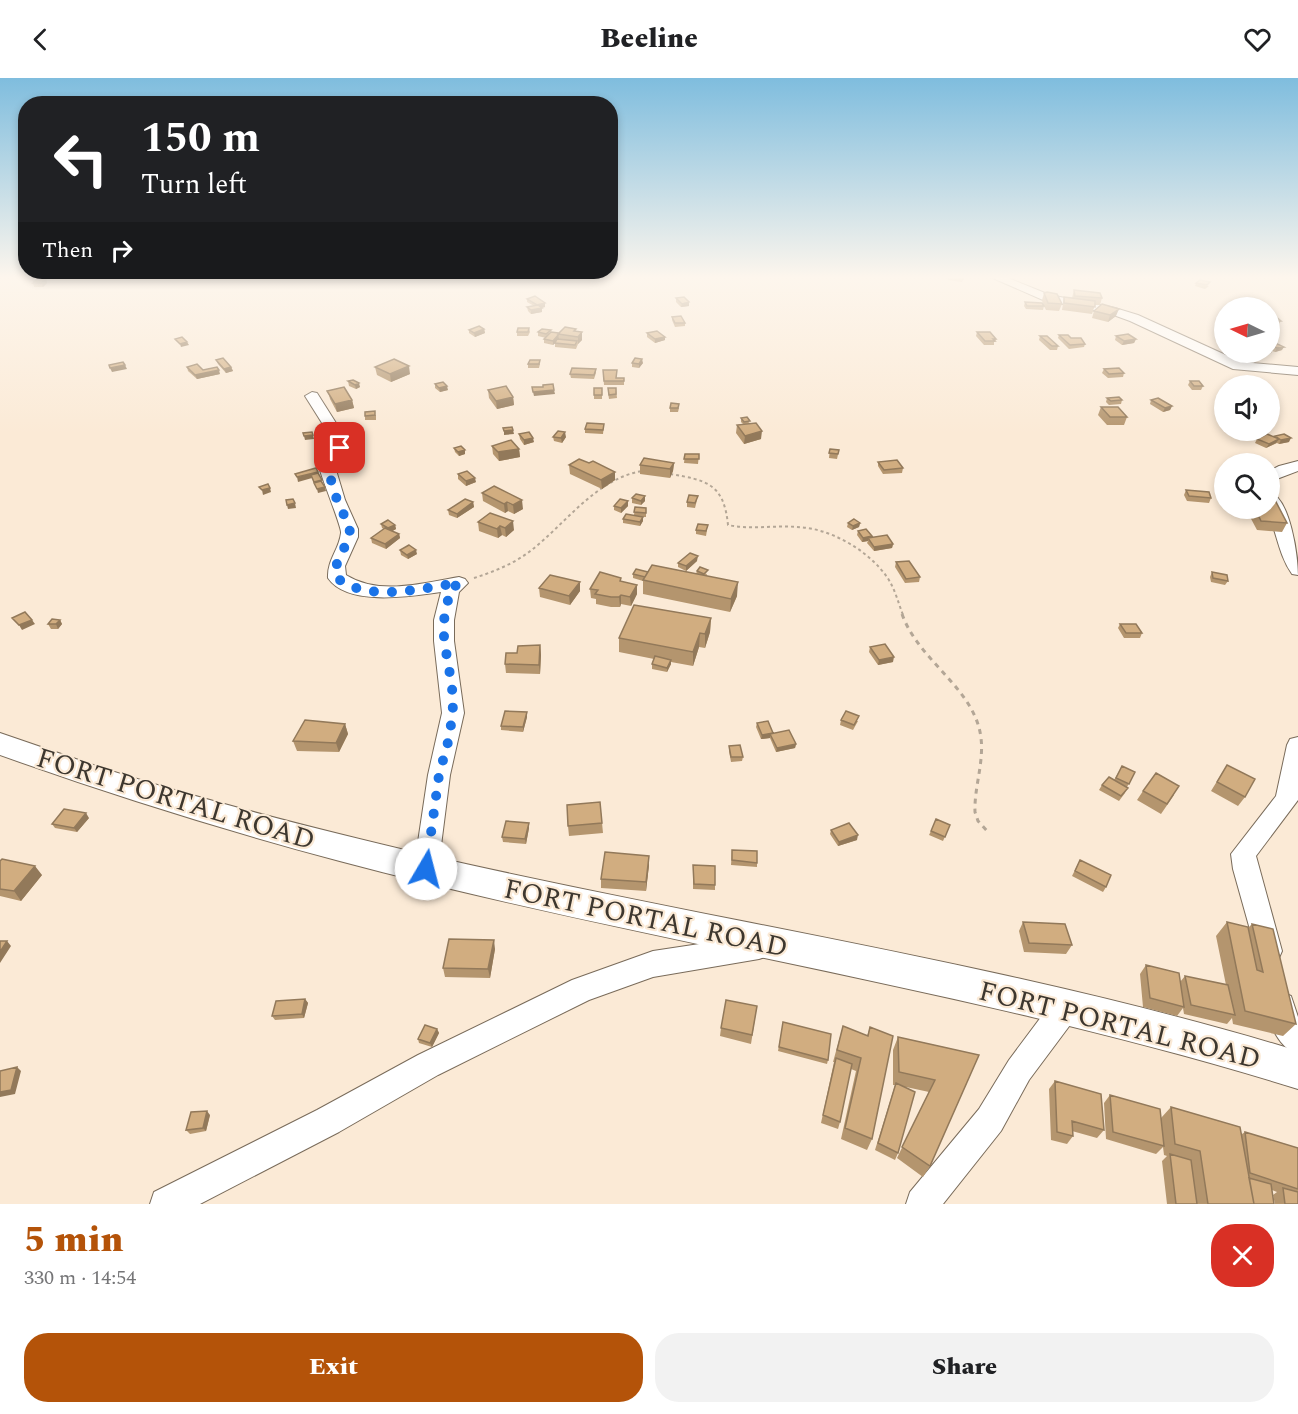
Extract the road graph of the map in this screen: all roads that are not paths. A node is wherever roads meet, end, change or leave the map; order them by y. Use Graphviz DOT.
graph roads {
  1 [pos="1157,329"];
  2 [pos="1298,371"];
  3 [pos="312,396"];
  4 [pos="1298,466"];
  5 [pos="1280,471"];
  6 [pos="1280,519"];
  7 [pos="1298,570"];
  8 [pos="0,744"];
  9 [pos="1298,745"];
  10 [pos="426,869"];
  11 [pos="774,945"];
  12 [pos="1066,1007"];
  13 [pos="1298,1041"];
  14 [pos="1298,1070"];
  15 [pos="166,1204"];
  16 [pos="922,1204"];
  1 -- 2 [label="street"];
  3 -- 10 [label="street"];
  4 -- 5 [label="street"];
  6 -- 7 [label="street"];
  8 -- 10 [label="main road, FORT PORTAL ROAD"];
  9 -- 13 [label="street"];
  10 -- 11 [label="main road, FORT PORTAL ROAD"];
  11 -- 12 [label="main road, FORT PORTAL ROAD"];
  11 -- 15 [label="street"];
  12 -- 14 [label="main road, FORT PORTAL ROAD"];
  12 -- 16 [label="street"];
}
